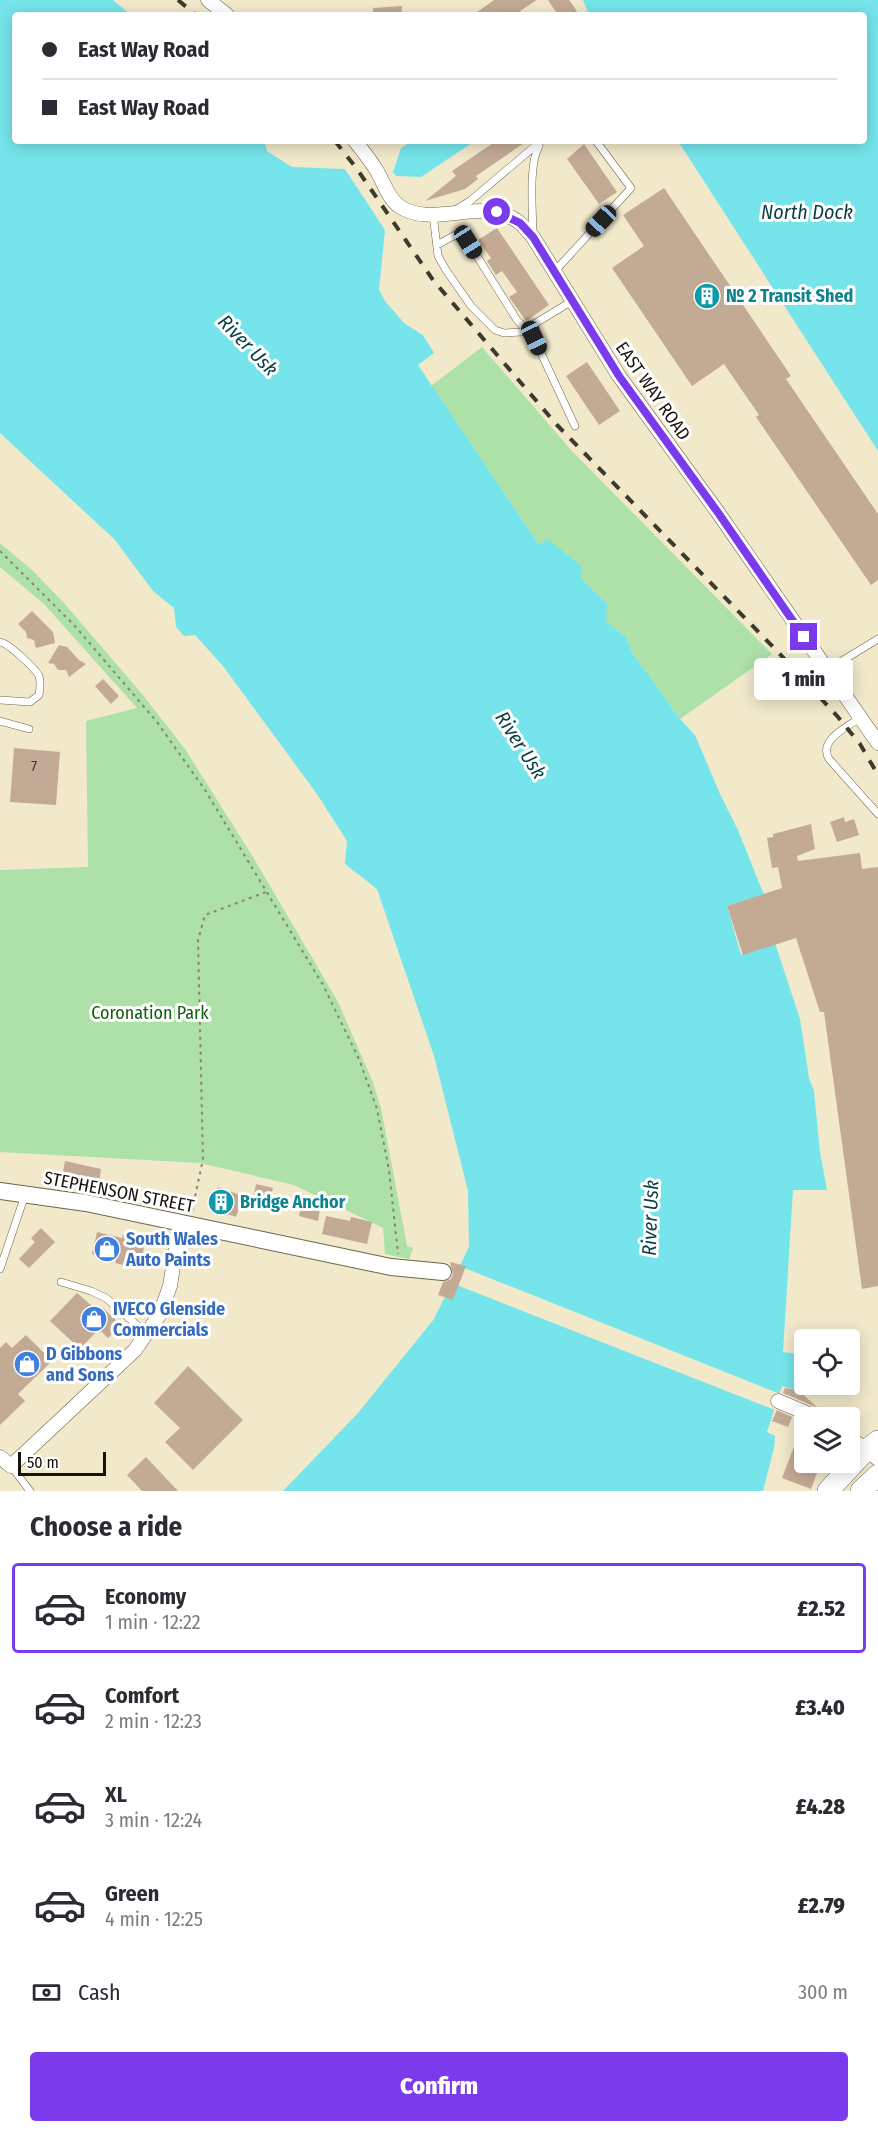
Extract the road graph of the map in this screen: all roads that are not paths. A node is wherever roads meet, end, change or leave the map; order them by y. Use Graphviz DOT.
graph roads {
  1 [pos="208,0"];
  2 [pos="223,12"];
  3 [pos="357,144"];
  4 [pos="538,144"];
  5 [pos="541,144"];
  6 [pos="598,144"];
  7 [pos="452,212"];
  8 [pos="433,214"];
  9 [pos="533,237"];
  10 [pos="437,245"];
  11 [pos="555,271"];
  12 [pos="572,301"];
  13 [pos="526,330"];
  14 [pos="575,426"];
  15 [pos="878,639"];
  16 [pos="0,642"];
  17 [pos="827,670"];
  18 [pos="0,700"];
  19 [pos="860,718"];
  20 [pos="0,721"];
  21 [pos="29,729"];
  22 [pos="878,744"];
  23 [pos="878,813"];
  24 [pos="0,1191"];
  25 [pos="25,1195"];
  26 [pos="185,1224"];
  27 [pos="0,1269"];
  28 [pos="443,1272"];
  29 [pos="61,1282"];
  30 [pos="146,1333"];
  31 [pos="778,1401"];
  32 [pos="794,1408"];
  33 [pos="860,1443"];
  34 [pos="874,1450"];
  35 [pos="5,1461"];
  36 [pos="878,1475"];
  37 [pos="30,1491"];
  38 [pos="828,1491"];
  39 [pos="861,1491"];
  1 -- 2 [label="street"];
  3 -- 8 [label="street, EAST WAY ROAD"];
  4 -- 7 [label="lane"];
  5 -- 9 [label="lane"];
  6 -- 11 [label="lane"];
  7 -- 8 [label="street, EAST WAY ROAD"];
  7 -- 9 [label="street, EAST WAY ROAD"];
  8 -- 10 [label="lane"];
  9 -- 11 [label="street, EAST WAY ROAD"];
  10 -- 13 [label="lane"];
  10 -- 13 [label="lane"];
  11 -- 12 [label="street, EAST WAY ROAD"];
  12 -- 13 [label="lane"];
  12 -- 17 [label="street, EAST WAY ROAD"];
  13 -- 14 [label="lane"];
  15 -- 17 [label="lane"];
  16 -- 18 [label="lane"];
  17 -- 19 [label="street, EAST WAY ROAD"];
  19 -- 22 [label="street, EAST WAY ROAD"];
  19 -- 23 [label="lane"];
  20 -- 21 [label="lane"];
  24 -- 25 [label="street, STEPHENSON STREET"];
  25 -- 26 [label="street, STEPHENSON STREET"];
  25 -- 27 [label="lane"];
  26 -- 28 [label="street, STEPHENSON STREET"];
  26 -- 30 [label="street"];
  29 -- 30 [label="lane"];
  30 -- 35 [label="street"];
  31 -- 32 [label="street"];
  33 -- 34 [label="street"];
  34 -- 38 [label="main road"];
  35 -- 37 [label="lane"];
  36 -- 39 [label="main road"];
}
